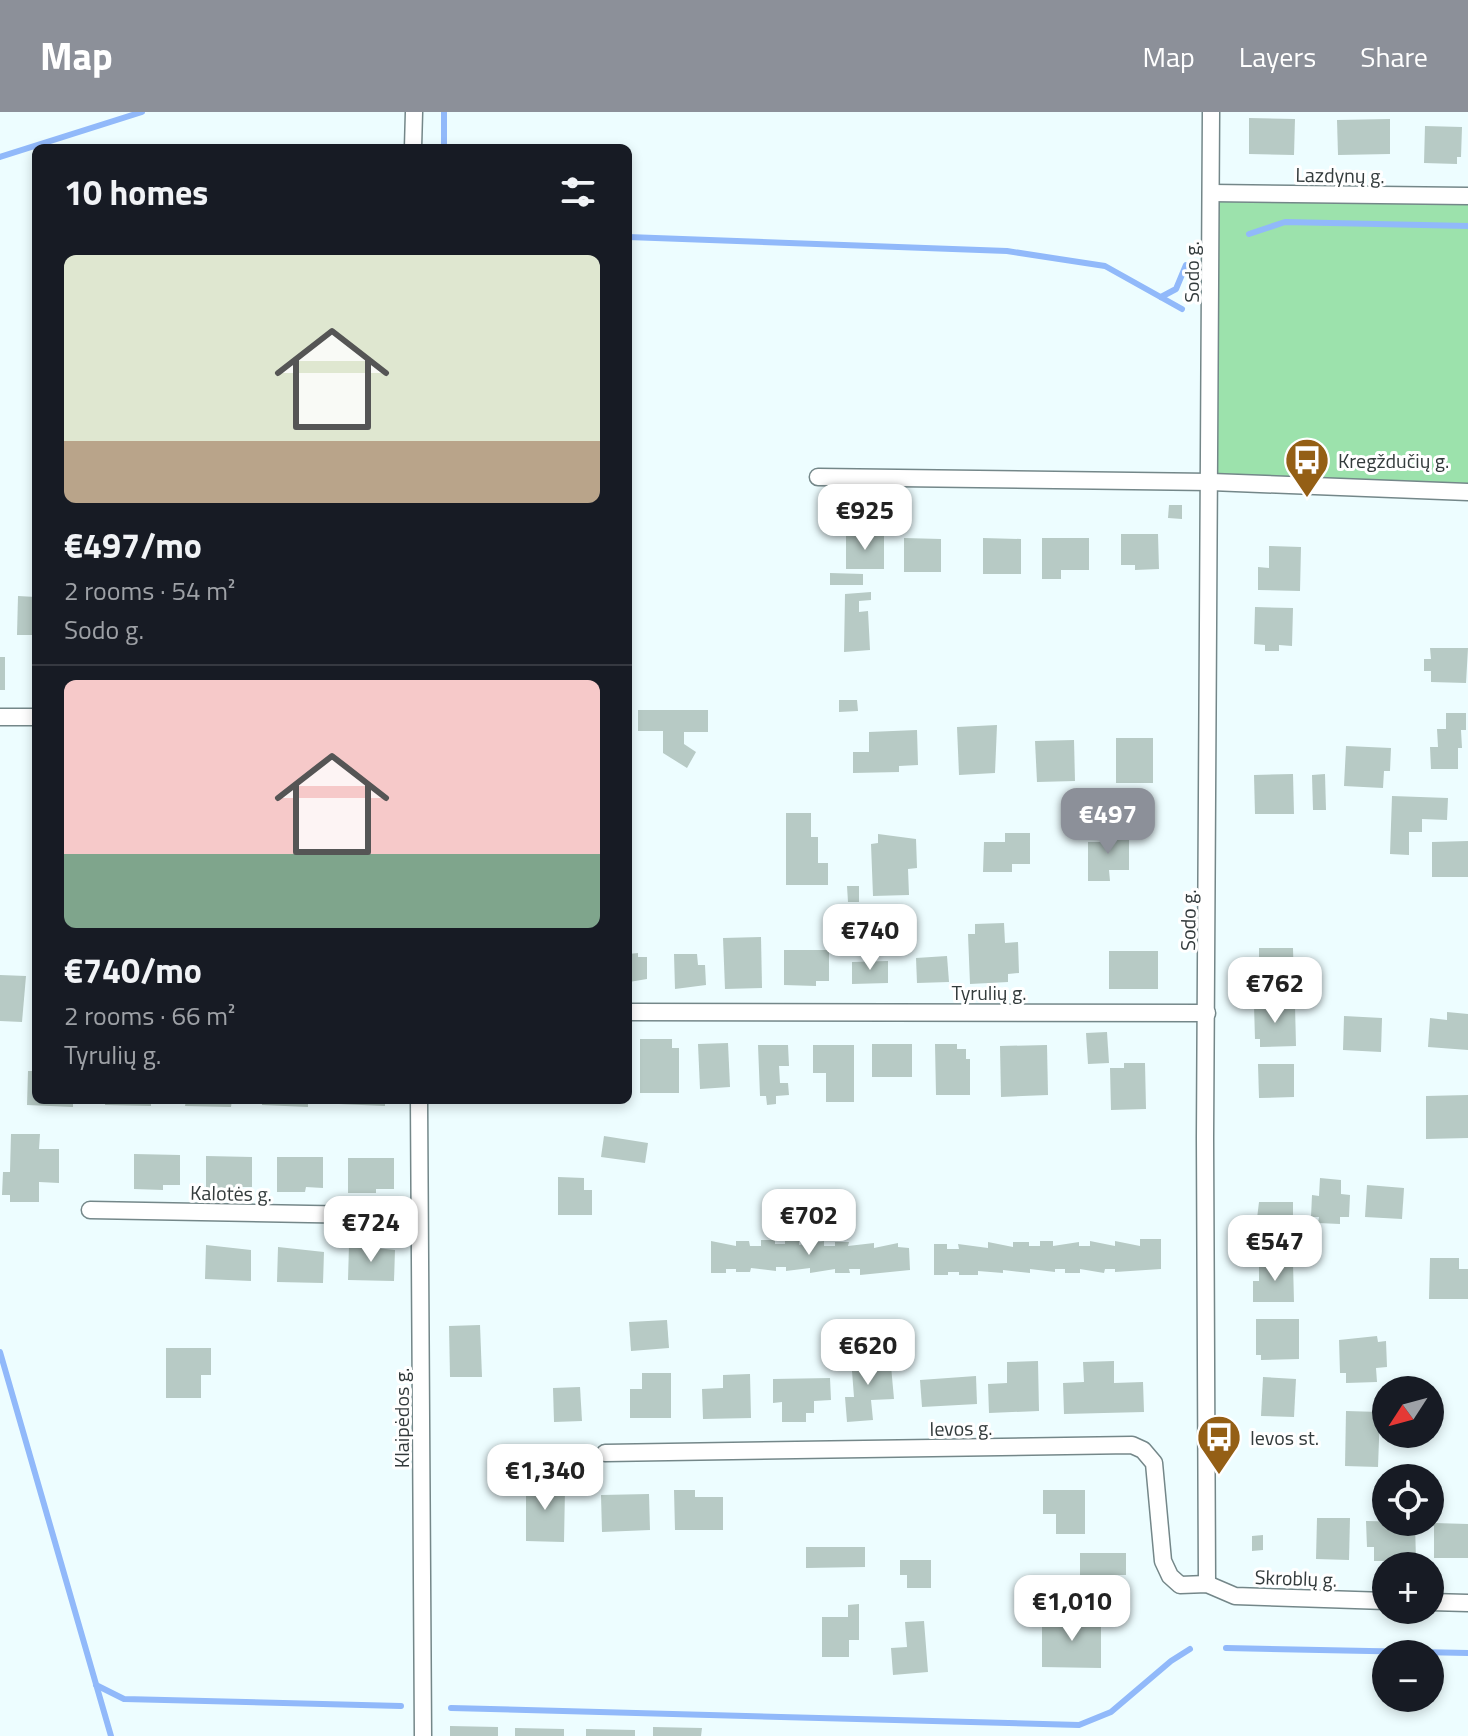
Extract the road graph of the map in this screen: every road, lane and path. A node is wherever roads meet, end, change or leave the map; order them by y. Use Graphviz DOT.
graph roads {
  1 [pos="414,112"];
  2 [pos="1211,112"];
  3 [pos="413,144"];
  4 [pos="1211,193"];
  5 [pos="1468,196"];
  6 [pos="818,477"];
  7 [pos="1211,482"];
  8 [pos="1468,492"];
  9 [pos="0,717"];
  10 [pos="32,717"];
  11 [pos="632,1012"];
  12 [pos="1207,1013"];
  13 [pos="419,1104"];
  14 [pos="90,1210"];
  15 [pos="419,1216"];
  16 [pos="605,1453"];
  17 [pos="1207,1584"];
  18 [pos="1372,1601"];
  19 [pos="1444,1602"];
  20 [pos="1468,1603"];
  21 [pos="423,1736"];
  1 -- 3 [label="street"];
  2 -- 4 [label="street, Sodo g."];
  4 -- 5 [label="street, Lazdynų g."];
  4 -- 7 [label="street, Sodo g."];
  6 -- 7 [label="street"];
  7 -- 8 [label="street"];
  7 -- 12 [label="street, Sodo g."];
  9 -- 10 [label="street"];
  11 -- 12 [label="street, Tyrulių g."];
  12 -- 17 [label="street, Sodo g."];
  13 -- 15 [label="street, Klaipėdos g."];
  14 -- 15 [label="street, Kalotės g."];
  15 -- 21 [label="street, Klaipėdos g."];
  16 -- 17 [label="street, Ievos g."];
  17 -- 18 [label="street, Skroblų g."];
  19 -- 20 [label="street"];
}
